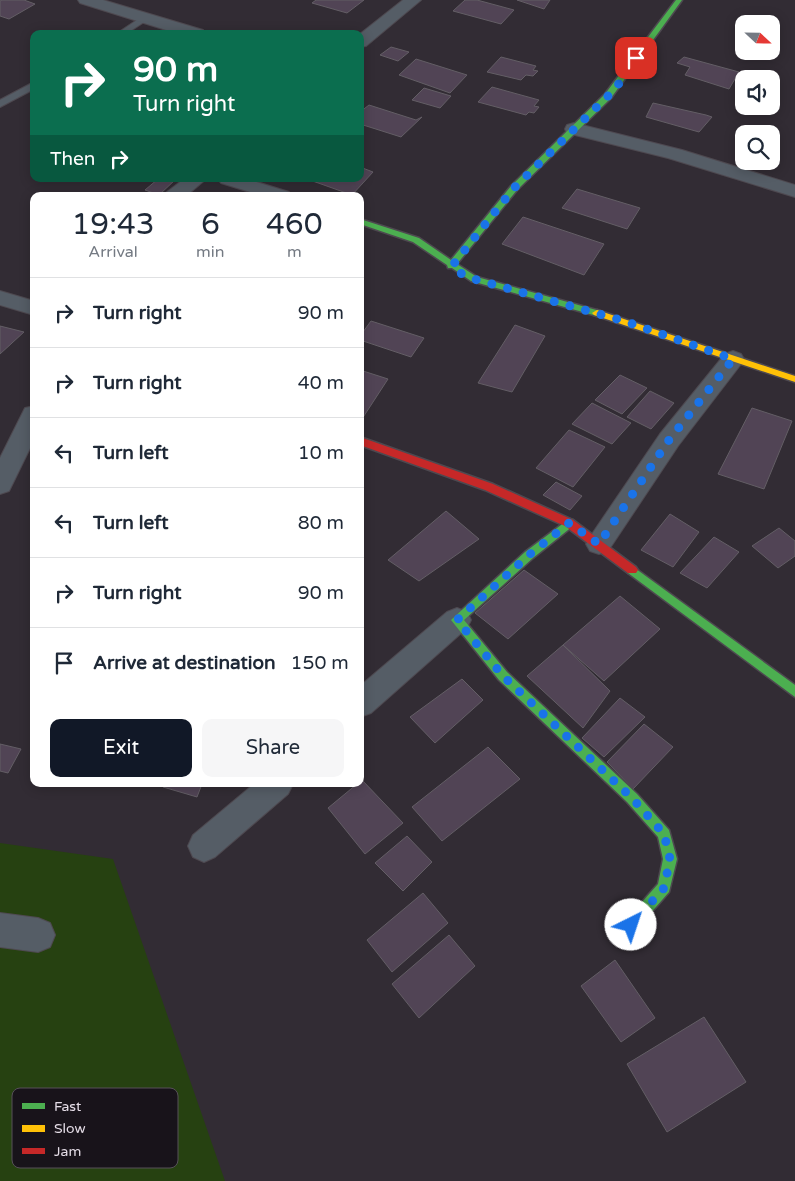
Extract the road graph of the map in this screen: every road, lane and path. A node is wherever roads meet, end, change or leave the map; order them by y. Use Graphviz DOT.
graph roads {
  1 [pos="86,0"];
  2 [pos="413,0"];
  3 [pos="679,0"];
  4 [pos="146,18"];
  5 [pos="126,30"];
  6 [pos="184,30"];
  7 [pos="364,39"];
  8 [pos="30,87"];
  9 [pos="0,104"];
  10 [pos="574,129"];
  11 [pos="192,182"];
  12 [pos="238,182"];
  13 [pos="179,192"];
  14 [pos="269,192"];
  15 [pos="795,192"];
  16 [pos="364,223"];
  17 [pos="452,266"];
  18 [pos="0,298"];
  19 [pos="30,307"];
  20 [pos="733,359"];
  21 [pos="795,379"];
  22 [pos="30,421"];
  23 [pos="364,443"];
  24 [pos="0,484"];
  25 [pos="569,523"];
  26 [pos="599,544"];
  27 [pos="457,620"];
  28 [pos="795,692"];
  29 [pos="364,701"];
  30 [pos="273,787"];
  31 [pos="204,846"];
  32 [pos="631,925"];
  33 [pos="0,930"];
  34 [pos="38,935"];
  1 -- 4 [label="street"];
  2 -- 7 [label="street"];
  3 -- 10 [label="street"];
  4 -- 5 [label="lane"];
  4 -- 6 [label="street"];
  8 -- 9 [label="lane"];
  10 -- 15 [label="street"];
  10 -- 17 [label="street"];
  11 -- 13 [label="street"];
  12 -- 14 [label="street"];
  16 -- 17 [label="street"];
  17 -- 20 [label="street"];
  18 -- 19 [label="street"];
  20 -- 21 [label="street"];
  20 -- 26 [label="street"];
  22 -- 24 [label="street"];
  23 -- 25 [label="street"];
  25 -- 26 [label="street"];
  25 -- 27 [label="street"];
  26 -- 28 [label="street"];
  27 -- 29 [label="street"];
  27 -- 32 [label="street"];
  30 -- 31 [label="street"];
  33 -- 34 [label="street"];
}
